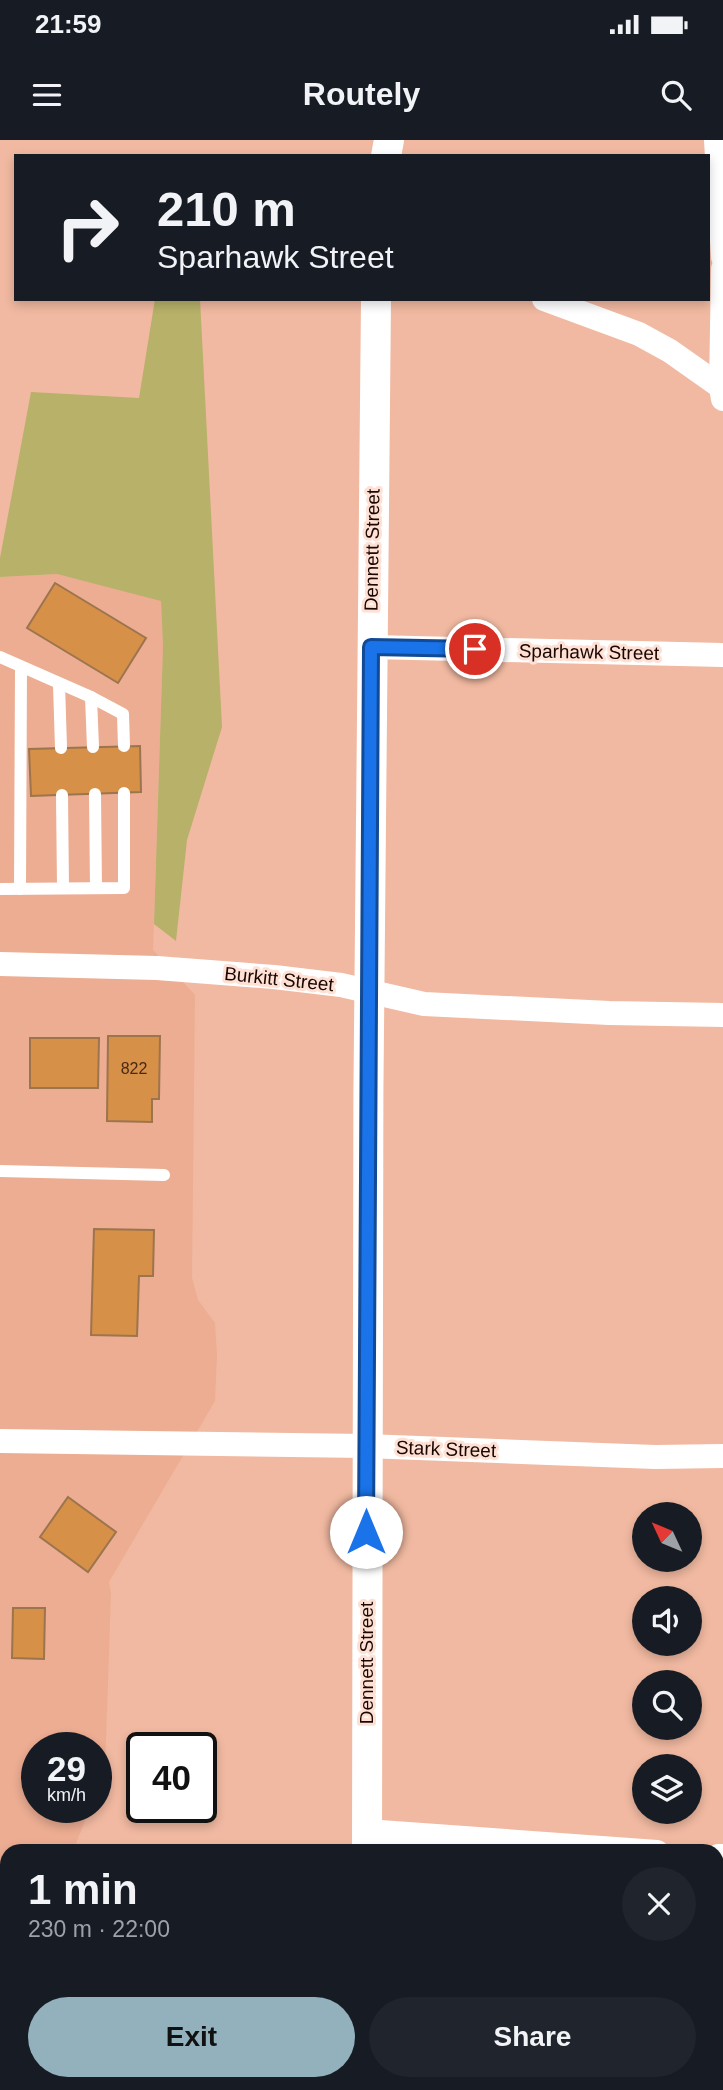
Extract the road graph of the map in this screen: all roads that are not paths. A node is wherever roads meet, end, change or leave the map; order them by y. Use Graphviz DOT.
graph roads {
  1 [pos="716,140"];
  2 [pos="723,257"];
  3 [pos="723,269"];
  4 [pos="376,301"];
  5 [pos="549,301"];
  6 [pos="722,393"];
  7 [pos="371,647"];
  8 [pos="723,654"];
  9 [pos="0,656"];
  10 [pos="21,667"];
  11 [pos="59,684"];
  12 [pos="91,698"];
  13 [pos="124,746"];
  14 [pos="93,747"];
  15 [pos="61,748"];
  16 [pos="124,793"];
  17 [pos="94,794"];
  18 [pos="62,795"];
  19 [pos="63,887"];
  20 [pos="96,888"];
  21 [pos="0,889"];
  22 [pos="20,889"];
  23 [pos="0,964"];
  24 [pos="370,992"];
  25 [pos="723,1016"];
  26 [pos="0,1171"];
  27 [pos="164,1175"];
  28 [pos="9,1442"];
  29 [pos="366,1446"];
  30 [pos="723,1456"];
  31 [pos="366,1841"];
  32 [pos="445,1844"];
  1 -- 2 [label="street"];
  3 -- 6 [label="street"];
  4 -- 7 [label="street, Dennett Street"];
  5 -- 6 [label="street"];
  7 -- 8 [label="street, Sparhawk Street"];
  7 -- 24 [label="street, Dennett Street"];
  9 -- 10 [label="lane"];
  10 -- 11 [label="lane"];
  10 -- 22 [label="lane"];
  11 -- 12 [label="lane"];
  11 -- 15 [label="lane"];
  12 -- 13 [label="lane"];
  12 -- 14 [label="lane"];
  16 -- 20 [label="lane"];
  17 -- 20 [label="lane"];
  18 -- 19 [label="lane"];
  19 -- 20 [label="lane"];
  19 -- 22 [label="lane"];
  21 -- 22 [label="lane"];
  23 -- 24 [label="street, Burkitt Street"];
  24 -- 25 [label="street, Burkitt Street"];
  24 -- 29 [label="street, Dennett Street"];
  26 -- 27 [label="lane"];
  28 -- 29 [label="street, Stark Street"];
  29 -- 30 [label="street, Stark Street"];
  29 -- 31 [label="street, Dennett Street"];
  31 -- 32 [label="street"];
}
